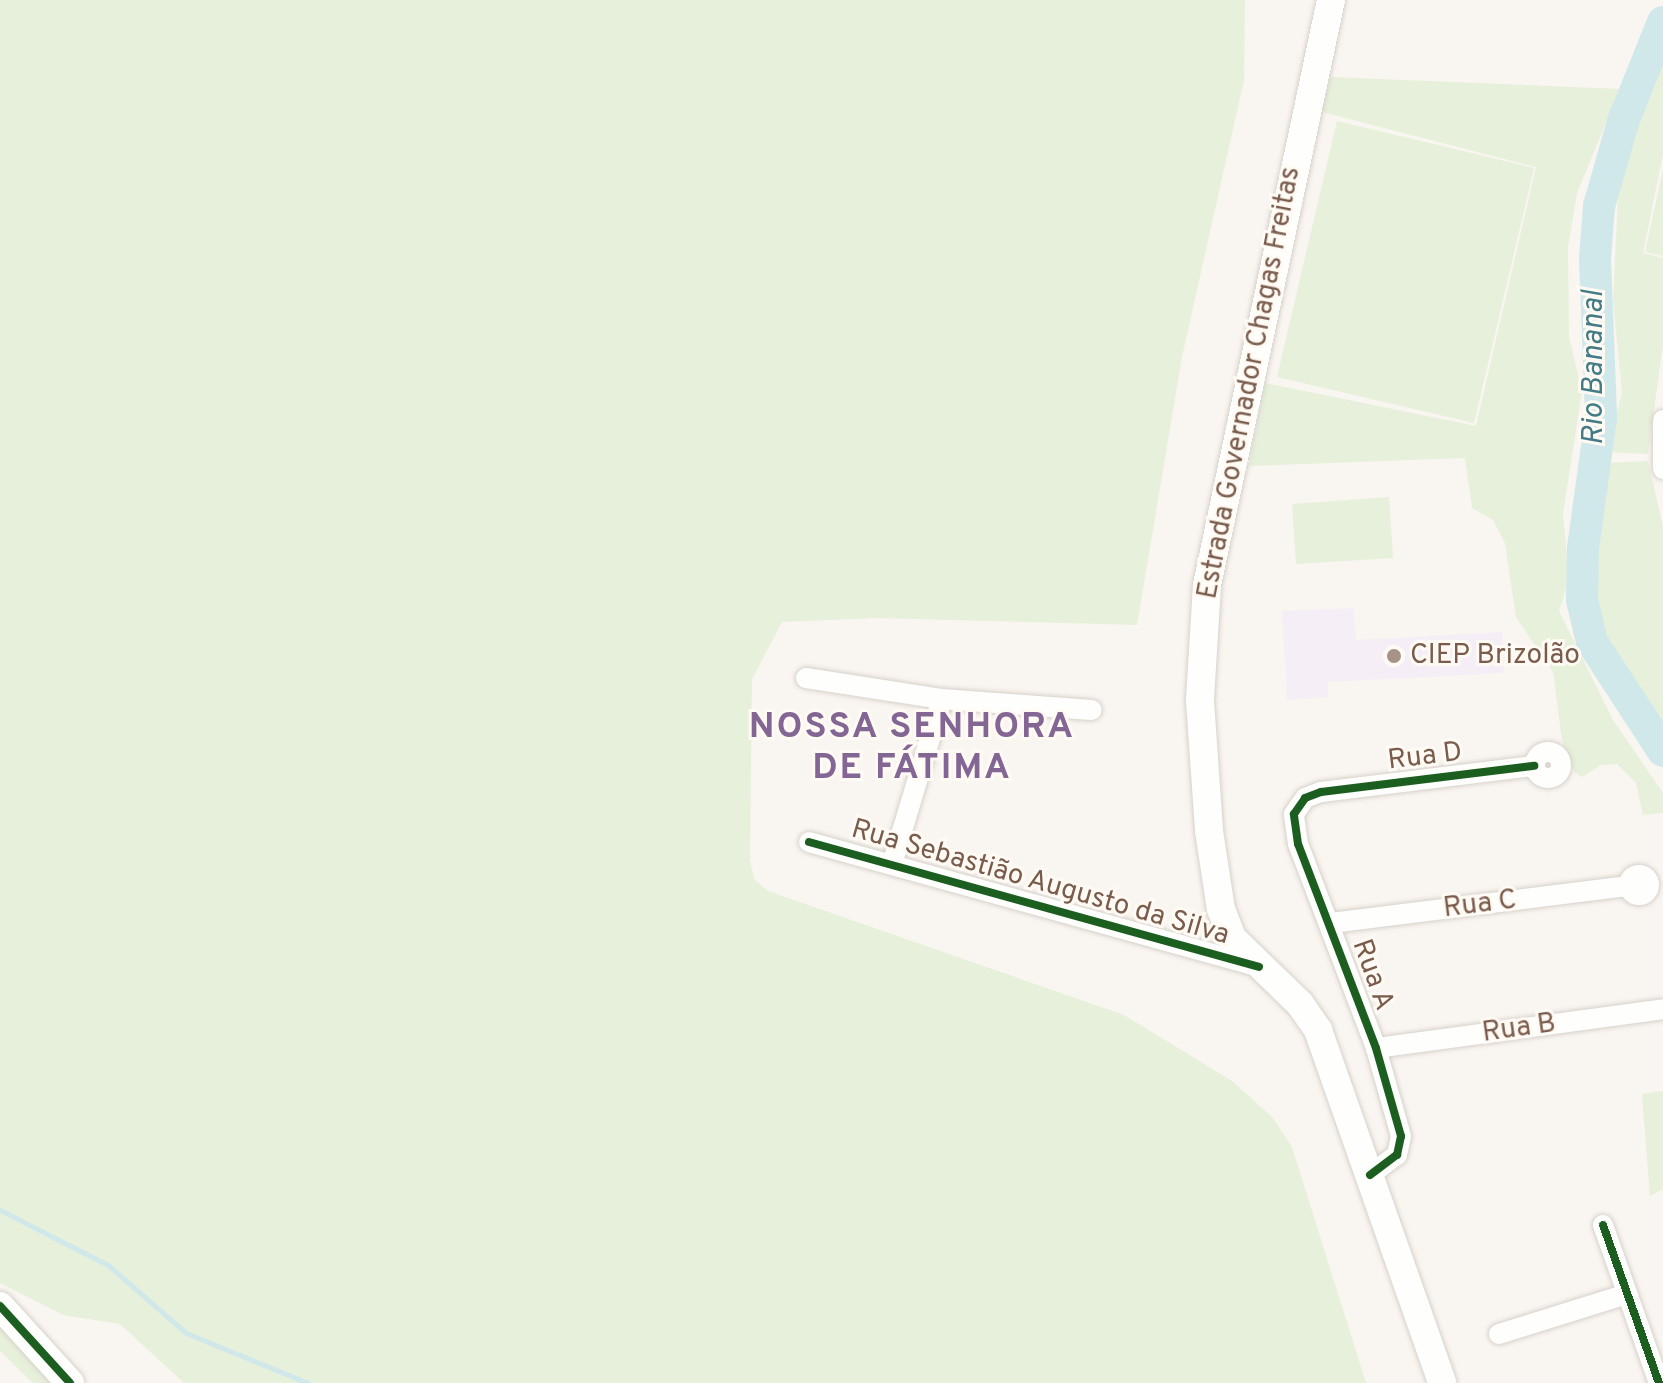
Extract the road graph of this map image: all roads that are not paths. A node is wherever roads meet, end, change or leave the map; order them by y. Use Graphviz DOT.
graph roads {
  1 [pos="1331,0"];
  2 [pos="1663,420"];
  3 [pos="1663,469"];
  4 [pos="806,678"];
  5 [pos="942,699"];
  6 [pos="1092,710"];
  7 [pos="1534,766"];
  8 [pos="1321,792"];
  9 [pos="809,842"];
  10 [pos="893,861"];
  11 [pos="1629,886"];
  12 [pos="1331,923"];
  13 [pos="1259,967"];
  14 [pos="1663,1009"];
  15 [pos="1376,1048"];
  16 [pos="1370,1175"];
  17 [pos="1603,1225"];
  18 [pos="1627,1294"];
  19 [pos="0,1306"];
  20 [pos="1499,1334"];
  21 [pos="70,1383"];
  22 [pos="1442,1383"];
  23 [pos="1659,1383"];
  1 -- 13 [label="main road, Estrada Governador Chagas Freitas"];
  2 -- 3 [label="street"];
  4 -- 5 [label="street"];
  5 -- 6 [label="street"];
  5 -- 10 [label="street"];
  7 -- 8 [label="street, Rua D"];
  8 -- 12 [label="street, Rua A"];
  9 -- 10 [label="street, Rua Sebastião Augusto da Silva"];
  10 -- 13 [label="street, Rua Sebastião Augusto da Silva"];
  11 -- 12 [label="street, Rua C"];
  12 -- 15 [label="street, Rua A"];
  13 -- 16 [label="main road, Estrada Governador Chagas Freitas"];
  14 -- 15 [label="street, Rua B"];
  15 -- 16 [label="street, Rua A"];
  16 -- 22 [label="main road, Estrada Governador Chagas Freitas"];
  17 -- 18 [label="street"];
  18 -- 20 [label="street"];
  18 -- 23 [label="street"];
  19 -- 21 [label="main road"];
}
